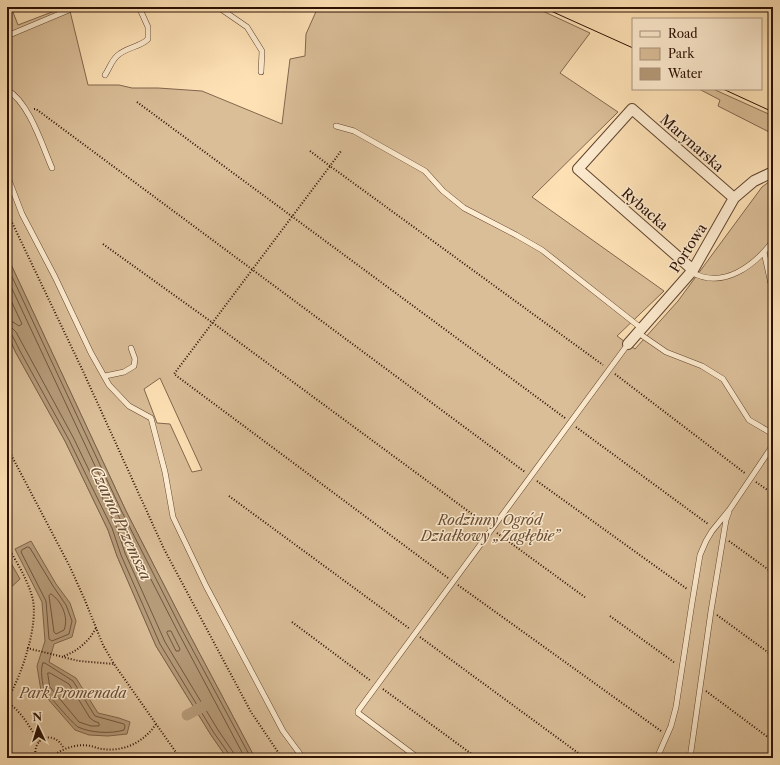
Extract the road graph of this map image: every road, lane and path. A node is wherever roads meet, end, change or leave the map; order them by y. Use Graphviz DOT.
graph roads {
  1 [pos="76,7"];
  2 [pos="139,7"];
  3 [pos="218,7"];
  4 [pos="770,7"];
  5 [pos="773,10"];
  6 [pos="7,36"];
  7 [pos="261,72"];
  8 [pos="105,75"];
  9 [pos="7,90"];
  10 [pos="137,102"];
  11 [pos="632,109"];
  12 [pos="27,111"];
  13 [pos="336,126"];
  14 [pos="310,151"];
  15 [pos="341,151"];
  16 [pos="330,166"];
  17 [pos="52,168"];
  18 [pos="773,172"];
  19 [pos="7,175"];
  20 [pos="734,198"];
  21 [pos="7,212"];
  22 [pos="292,217"];
  23 [pos="773,241"];
  24 [pos="103,244"];
  25 [pos="764,252"];
  26 [pos="252,270"];
  27 [pos="692,271"];
  28 [pos="773,293"];
  29 [pos="213,323"];
  30 [pos="639,330"];
  31 [pos="628,344"];
  32 [pos="131,348"];
  33 [pos="610,370"];
  34 [pos="105,376"];
  35 [pos="571,422"];
  36 [pos="773,434"];
  37 [pos="773,445"];
  38 [pos="7,447"];
  39 [pos="531,476"];
  40 [pos="751,478"];
  41 [pos="773,494"];
  42 [pos="229,496"];
  43 [pos="730,509"];
  44 [pos="492,529"];
  45 [pos="714,529"];
  46 [pos="723,537"];
  47 [pos="7,546"];
  48 [pos="773,573"];
  49 [pos="453,581"];
  50 [pos="693,594"];
  51 [pos="586,598"];
  52 [pos="711,611"];
  53 [pos="610,616"];
  54 [pos="292,622"];
  55 [pos="96,628"];
  56 [pos="415,633"];
  57 [pos="28,648"];
  58 [pos="773,656"];
  59 [pos="63,657"];
  60 [pos="114,664"];
  61 [pos="682,668"];
  62 [pos="377,685"];
  63 [pos="700,687"];
  64 [pos="7,701"];
  65 [pos="156,724"];
  66 [pos="667,735"];
  67 [pos="773,741"];
  68 [pos="39,742"];
  69 [pos="64,749"];
  70 [pos="35,756"];
  71 [pos="7,757"];
  72 [pos="50,758"];
  73 [pos="180,758"];
  74 [pos="282,758"];
  75 [pos="303,758"];
  76 [pos="418,758"];
  77 [pos="477,758"];
  78 [pos="585,758"];
  79 [pos="657,758"];
  80 [pos="690,758"];
  1 -- 6 [label="lane"];
  2 -- 8 [label="lane"];
  3 -- 7 [label="lane"];
  4 -- 5 [label="path"];
  9 -- 12 [label="lane"];
  10 -- 22 [label="path"];
  11 -- 20 [label="street, Marynarska"];
  11 -- 27 [label="street, Rybacka"];
  12 -- 17 [label="lane"];
  12 -- 26 [label="path"];
  13 -- 30 [label="lane"];
  14 -- 16 [label="path"];
  15 -- 16 [label="path"];
  16 -- 22 [label="path"];
  16 -- 33 [label="path"];
  18 -- 20 [label="street, Portowa"];
  19 -- 34 [label="lane"];
  20 -- 27 [label="street, Portowa"];
  21 -- 74 [label="path"];
  22 -- 26 [label="path"];
  22 -- 35 [label="path"];
  23 -- 25 [label="lane"];
  24 -- 29 [label="path"];
  25 -- 27 [label="lane"];
  25 -- 28 [label="lane"];
  26 -- 29 [label="path"];
  26 -- 39 [label="path"];
  27 -- 30 [label="street, Portowa"];
  29 -- 44 [label="path"];
  29 -- 49 [label="path"];
  30 -- 31 [label="street, Portowa"];
  30 -- 36 [label="lane"];
  31 -- 33 [label="lane"];
  32 -- 34 [label="lane"];
  33 -- 35 [label="lane"];
  33 -- 40 [label="path"];
  34 -- 75 [label="lane"];
  35 -- 39 [label="lane"];
  35 -- 45 [label="path"];
  37 -- 40 [label="lane"];
  38 -- 55 [label="path"];
  39 -- 44 [label="lane"];
  39 -- 50 [label="path"];
  40 -- 41 [label="path"];
  40 -- 43 [label="lane"];
  42 -- 56 [label="path"];
  43 -- 45 [label="lane"];
  43 -- 46 [label="lane"];
  44 -- 49 [label="lane"];
  44 -- 51 [label="path"];
  45 -- 50 [label="lane"];
  46 -- 48 [label="path"];
  46 -- 52 [label="lane"];
  47 -- 57 [label="path"];
  49 -- 56 [label="lane"];
  49 -- 66 [label="path"];
  50 -- 61 [label="lane"];
  52 -- 58 [label="path"];
  52 -- 63 [label="lane"];
  53 -- 61 [label="path"];
  54 -- 62 [label="path"];
  55 -- 59 [label="path"];
  55 -- 60 [label="path"];
  56 -- 62 [label="lane"];
  56 -- 78 [label="path"];
  57 -- 59 [label="path"];
  57 -- 64 [label="path"];
  59 -- 60 [label="path"];
  60 -- 65 [label="path"];
  61 -- 66 [label="lane"];
  62 -- 76 [label="lane"];
  62 -- 77 [label="path"];
  63 -- 67 [label="path"];
  63 -- 80 [label="lane"];
  64 -- 68 [label="path"];
  65 -- 69 [label="path"];
  65 -- 73 [label="path"];
  66 -- 79 [label="lane"];
  68 -- 69 [label="path"];
  68 -- 70 [label="path"];
  69 -- 72 [label="path"];
  70 -- 71 [label="path"];
}
